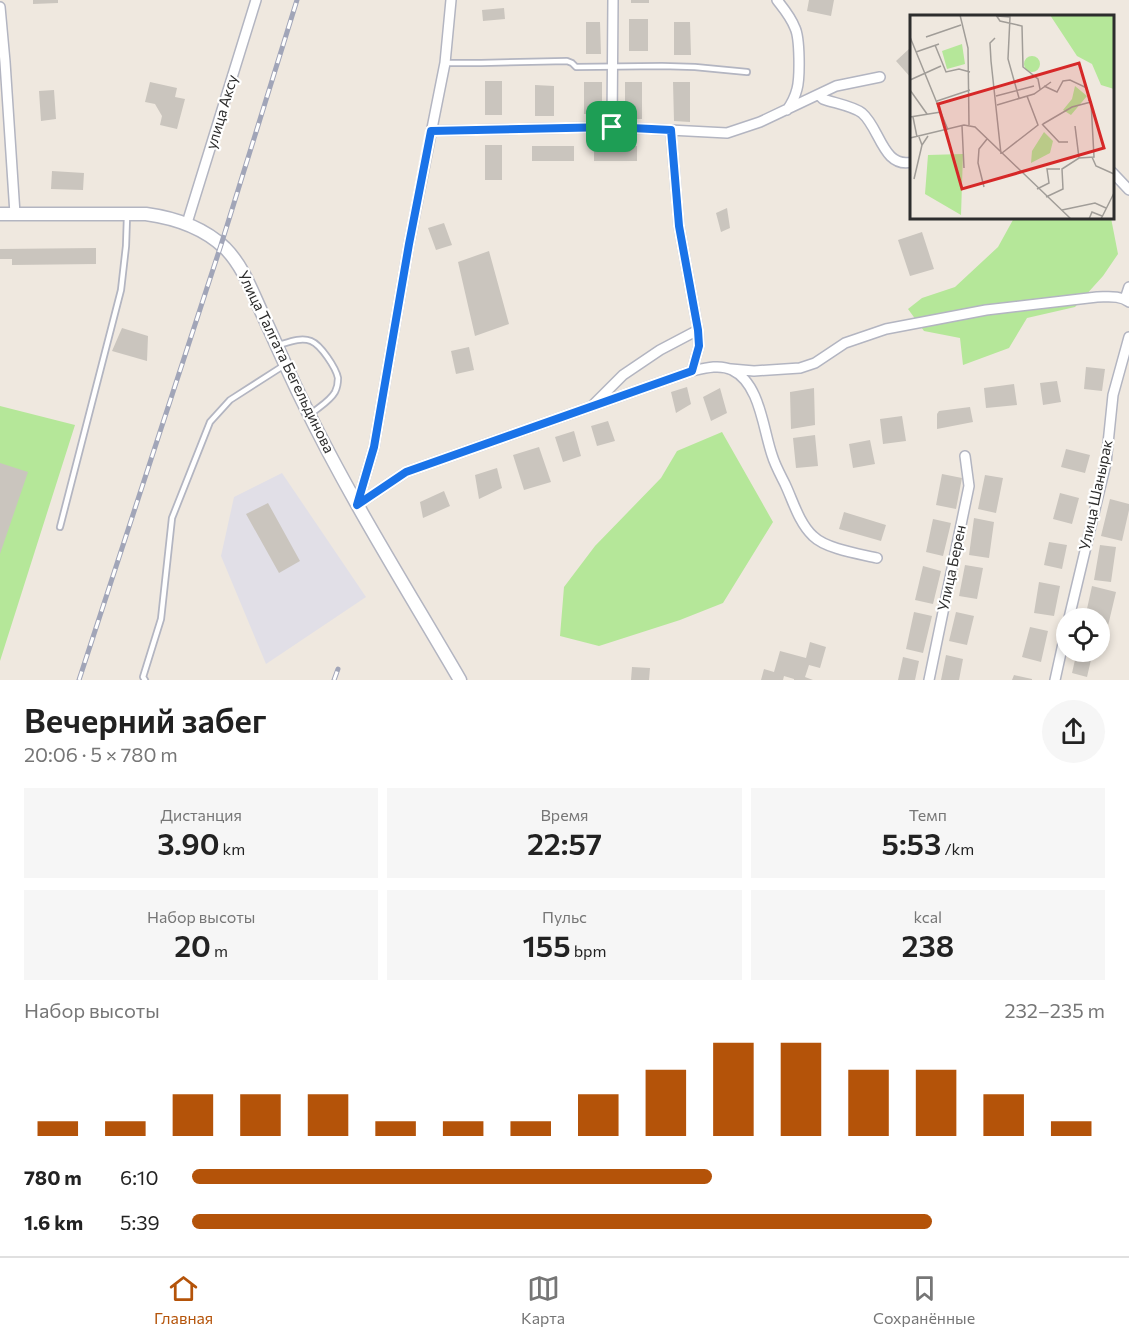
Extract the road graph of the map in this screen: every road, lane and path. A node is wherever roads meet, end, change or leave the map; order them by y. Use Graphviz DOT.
graph roads {
  1 [pos="256,0"];
  2 [pos="451,0"];
  3 [pos="613,0"];
  4 [pos="777,0"];
  5 [pos="0,8"];
  6 [pos="3,62"];
  7 [pos="445,63"];
  8 [pos="614,67"];
  9 [pos="747,72"];
  10 [pos="880,77"];
  11 [pos="819,95"];
  12 [pos="787,110"];
  13 [pos="612,127"];
  14 [pos="671,130"];
  15 [pos="431,131"];
  16 [pos="910,162"];
  17 [pos="1114,173"];
  18 [pos="1129,190"];
  19 [pos="0,214"];
  20 [pos="15,214"];
  21 [pos="128,214"];
  22 [pos="187,224"];
  23 [pos="1129,287"];
  24 [pos="1127,300"];
  25 [pos="698,330"];
  26 [pos="1129,337"];
  27 [pos="277,345"];
  28 [pos="285,364"];
  29 [pos="731,369"];
  30 [pos="692,371"];
  31 [pos="590,407"];
  32 [pos="309,415"];
  33 [pos="965,456"];
  34 [pos="357,505"];
  35 [pos="60,527"];
  36 [pos="878,558"];
  37 [pos="1071,608"];
  38 [pos="1059,662"];
  39 [pos="145,680"];
  40 [pos="460,680"];
  41 [pos="928,680"];
  42 [pos="1055,680"];
  1 -- 22 [label="street, улица Аксу"];
  2 -- 7 [label="street"];
  3 -- 8 [label="street"];
  4 -- 12 [label="street"];
  5 -- 6 [label="street"];
  6 -- 20 [label="street"];
  7 -- 8 [label="lane"];
  7 -- 15 [label="street"];
  8 -- 9 [label="lane"];
  8 -- 13 [label="street"];
  10 -- 11 [label="street"];
  11 -- 12 [label="street"];
  11 -- 16 [label="street"];
  12 -- 14 [label="street"];
  13 -- 14 [label="street"];
  13 -- 15 [label="street"];
  14 -- 25 [label="street"];
  15 -- 34 [label="street"];
  17 -- 18 [label="street"];
  19 -- 20 [label="street, Улица Талгата Бегельдинова"];
  20 -- 21 [label="street, Улица Талгата Бегельдинова"];
  21 -- 22 [label="street, Улица Талгата Бегельдинова"];
  21 -- 35 [label="lane"];
  22 -- 27 [label="street, Улица Талгата Бегельдинова"];
  23 -- 24 [label="street"];
  24 -- 29 [label="street"];
  25 -- 30 [label="street"];
  25 -- 31 [label="street"];
  26 -- 37 [label="street, Улица Шанырак"];
  27 -- 28 [label="street, Улица Талгата Бегельдинова"];
  27 -- 32 [label="lane"];
  28 -- 32 [label="street, Улица Талгата Бегельдинова"];
  28 -- 39 [label="lane"];
  29 -- 30 [label="street"];
  29 -- 36 [label="street"];
  30 -- 31 [label="street"];
  31 -- 34 [label="street"];
  32 -- 34 [label="street, Улица Талгата Бегельдинова"];
  33 -- 41 [label="street, Улица Берен"];
  34 -- 40 [label="street, Улица Талгата Бегельдинова"];
  38 -- 42 [label="street"];
}
